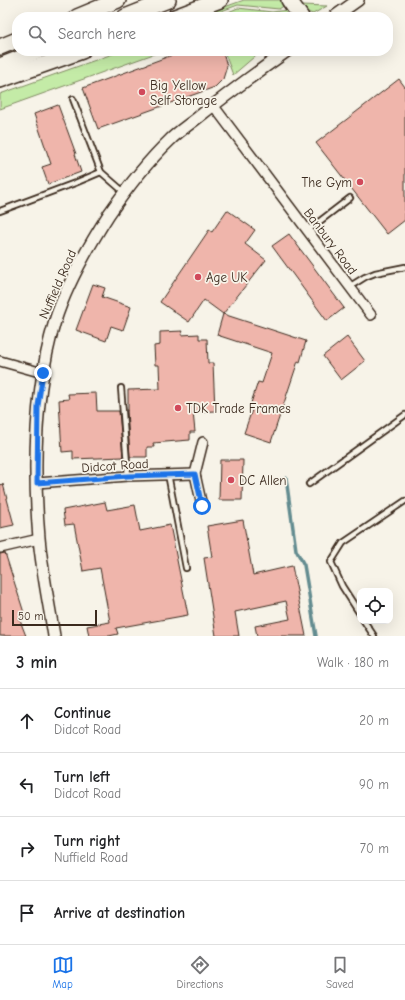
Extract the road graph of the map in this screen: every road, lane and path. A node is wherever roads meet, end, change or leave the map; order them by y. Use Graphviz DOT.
graph roads {
  1 [pos="118,0"];
  2 [pos="168,0"];
  3 [pos="220,0"];
  4 [pos="289,0"];
  5 [pos="358,0"];
  6 [pos="90,12"];
  7 [pos="137,12"];
  8 [pos="188,12"];
  9 [pos="297,12"];
  10 [pos="341,12"];
  11 [pos="12,42"];
  12 [pos="0,47"];
  13 [pos="25,56"];
  14 [pos="68,56"];
  15 [pos="280,56"];
  16 [pos="0,66"];
  17 [pos="0,80"];
  18 [pos="73,100"];
  19 [pos="214,105"];
  20 [pos="101,172"];
  21 [pos="125,192"];
  22 [pos="350,198"];
  23 [pos="0,211"];
  24 [pos="307,231"];
  25 [pos="405,267"];
  26 [pos="350,287"];
  27 [pos="370,315"];
  28 [pos="0,361"];
  29 [pos="43,373"];
  30 [pos="121,388"];
  31 [pos="405,415"];
  32 [pos="203,442"];
  33 [pos="168,474"];
  34 [pos="195,474"];
  35 [pos="128,476"];
  36 [pos="37,483"];
  37 [pos="309,484"];
  38 [pos="405,501"];
  39 [pos="202,506"];
  40 [pos="39,539"];
  41 [pos="0,548"];
  42 [pos="186,568"];
  43 [pos="357,609"];
  44 [pos="366,624"];
  45 [pos="54,636"];
  46 [pos="374,636"];
  1 -- 6 [label="highway"];
  2 -- 7 [label="highway"];
  3 -- 8 [label="highway"];
  4 -- 9 [label="highway"];
  5 -- 10 [label="street"];
  11 -- 12 [label="highway"];
  13 -- 16 [label="highway"];
  14 -- 17 [label="highway"];
  15 -- 19 [label="street, Nuffield Road"];
  18 -- 20 [label="lane"];
  19 -- 21 [label="street, Nuffield Road"];
  19 -- 24 [label="street, Banbury Road"];
  20 -- 21 [label="lane"];
  20 -- 23 [label="lane"];
  21 -- 29 [label="street, Nuffield Road"];
  22 -- 24 [label="lane"];
  24 -- 26 [label="street, Banbury Road"];
  25 -- 26 [label="lane"];
  26 -- 27 [label="street, Banbury Road"];
  28 -- 29 [label="street"];
  29 -- 36 [label="street, Nuffield Road"];
  30 -- 35 [label="lane"];
  31 -- 37 [label="lane"];
  32 -- 34 [label="street"];
  33 -- 34 [label="street, Didcot Road"];
  33 -- 35 [label="street, Didcot Road"];
  33 -- 42 [label="lane"];
  34 -- 39 [label="street"];
  35 -- 36 [label="street, Didcot Road"];
  36 -- 40 [label="street, Nuffield Road"];
  38 -- 43 [label="lane"];
  40 -- 41 [label="street"];
  40 -- 45 [label="street, Nuffield Road"];
  44 -- 46 [label="lane"];
}
